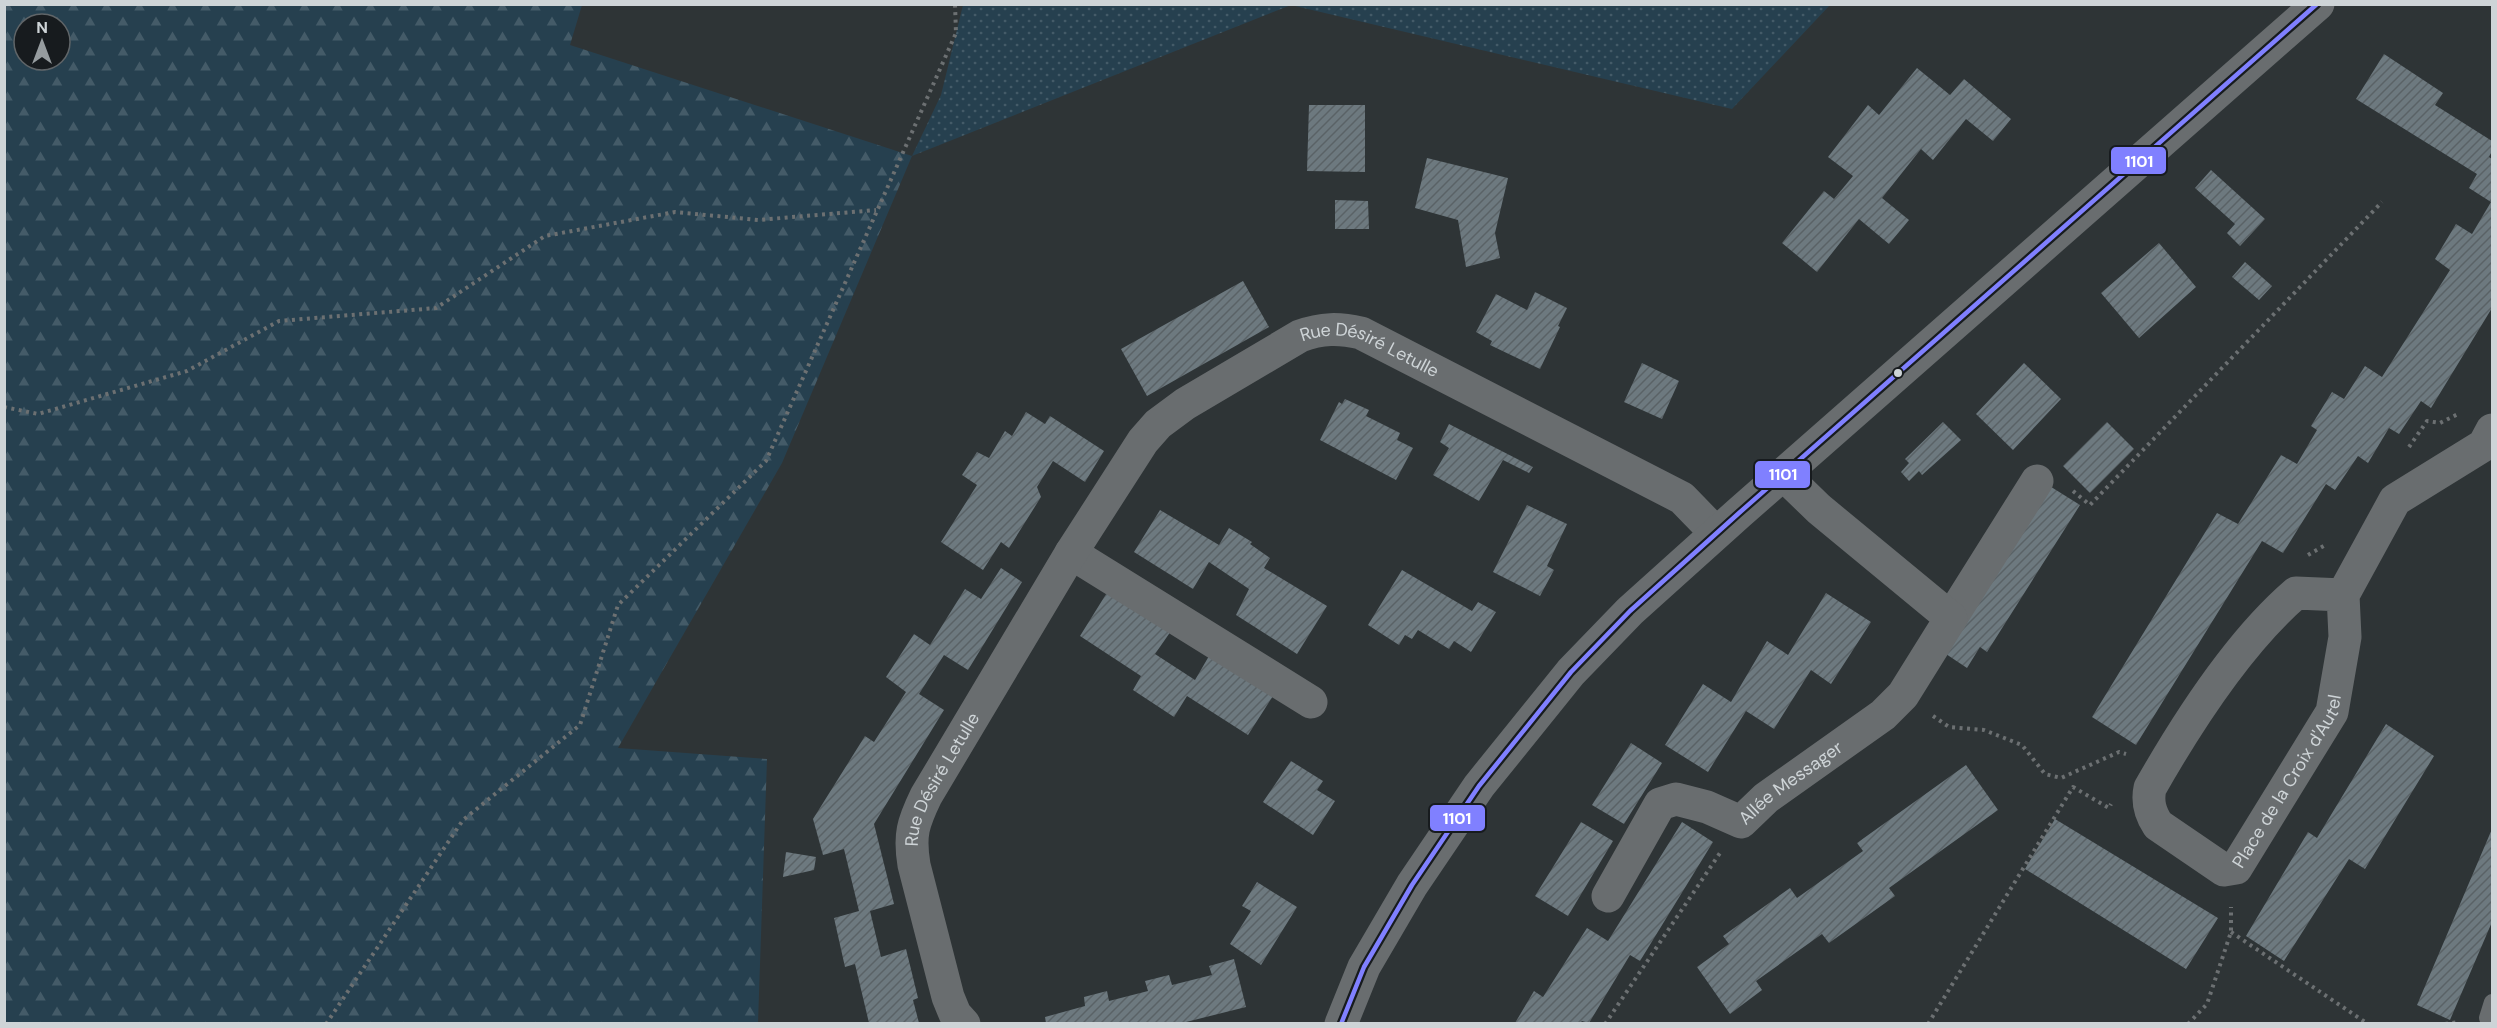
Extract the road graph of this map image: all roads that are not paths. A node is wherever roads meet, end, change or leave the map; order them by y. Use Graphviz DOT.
graph roads {
  1 [pos="2318,4"];
  2 [pos="2493,430"];
  3 [pos="1784,475"];
  4 [pos="2037,481"];
  5 [pos="1716,533"];
  6 [pos="1071,553"];
  7 [pos="2343,595"];
  8 [pos="1951,618"];
  9 [pos="1311,702"];
  10 [pos="1608,896"];
  11 [pos="964,1023"];
  12 [pos="1341,1023"];
  1 -- 3 [label="street"];
  2 -- 7 [label="street"];
  3 -- 5 [label="street"];
  3 -- 8 [label="street"];
  4 -- 8 [label="street, Allée Messager"];
  5 -- 6 [label="street, Rue Désiré Letulle"];
  5 -- 12 [label="street"];
  6 -- 9 [label="street"];
  6 -- 11 [label="street, Rue Désiré Letulle"];
  7 -- 7 [label="street, Place de la Croix d'Autel"];
  8 -- 10 [label="street, Allée Messager"];
}
